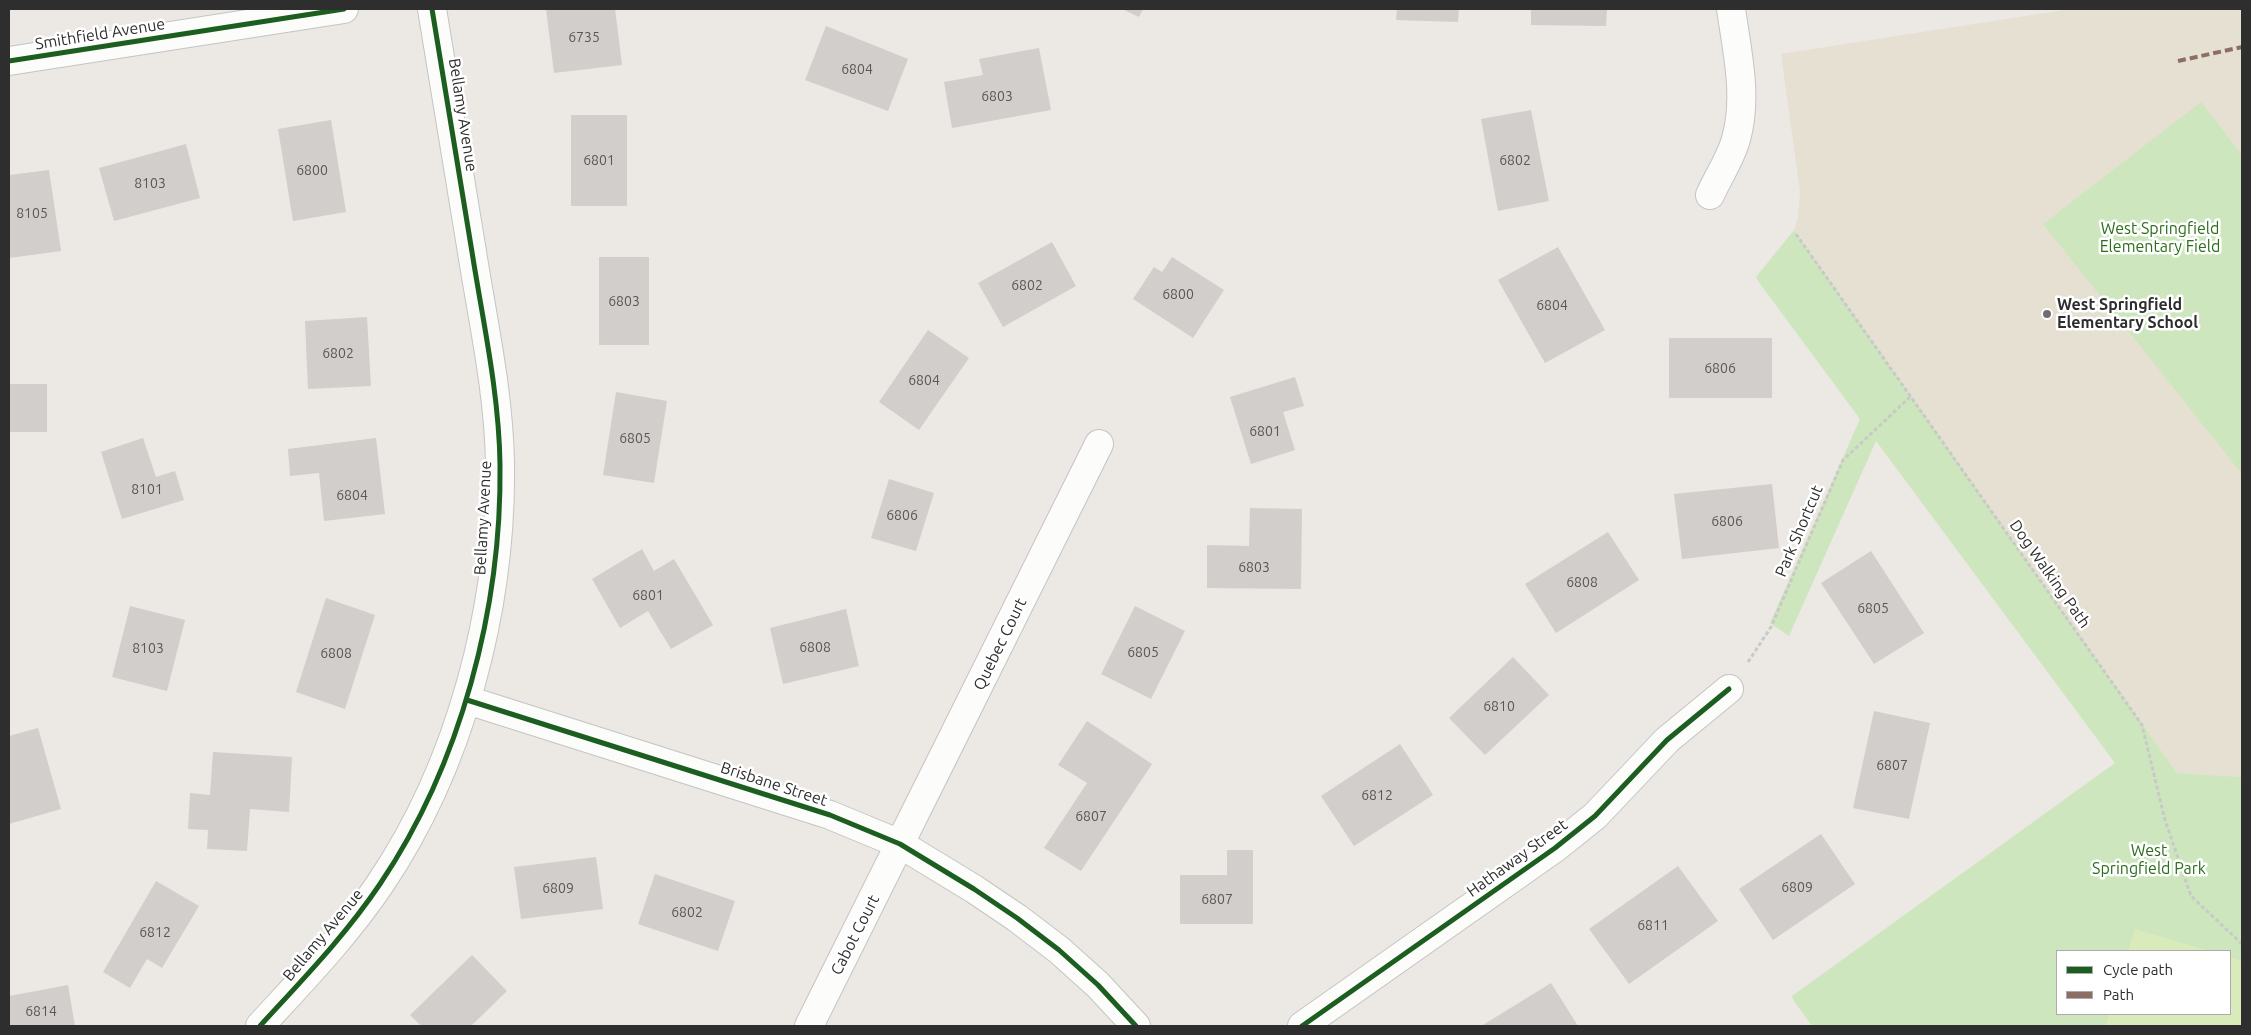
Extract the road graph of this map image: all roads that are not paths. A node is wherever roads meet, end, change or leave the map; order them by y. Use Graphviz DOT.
graph roads {
  1 [pos="344,9"];
  2 [pos="432,9"];
  3 [pos="1731,9"];
  4 [pos="9,61"];
  5 [pos="1710,195"];
  6 [pos="1099,444"];
  7 [pos="1729,689"];
  8 [pos="467,700"];
  9 [pos="900,844"];
  10 [pos="260,1026"];
  11 [pos="809,1026"];
  12 [pos="1136,1026"];
  13 [pos="1302,1026"];
  1 -- 4 [label="street, Smithfield Avenue"];
  2 -- 8 [label="street, Bellamy Avenue"];
  3 -- 5 [label="street"];
  6 -- 9 [label="street, Quebec Court"];
  7 -- 13 [label="street, Hathaway Street"];
  8 -- 9 [label="street, Brisbane Street"];
  8 -- 10 [label="street, Bellamy Avenue"];
  9 -- 11 [label="street, Cabot Court"];
  9 -- 12 [label="street, Brisbane Street"];
}
